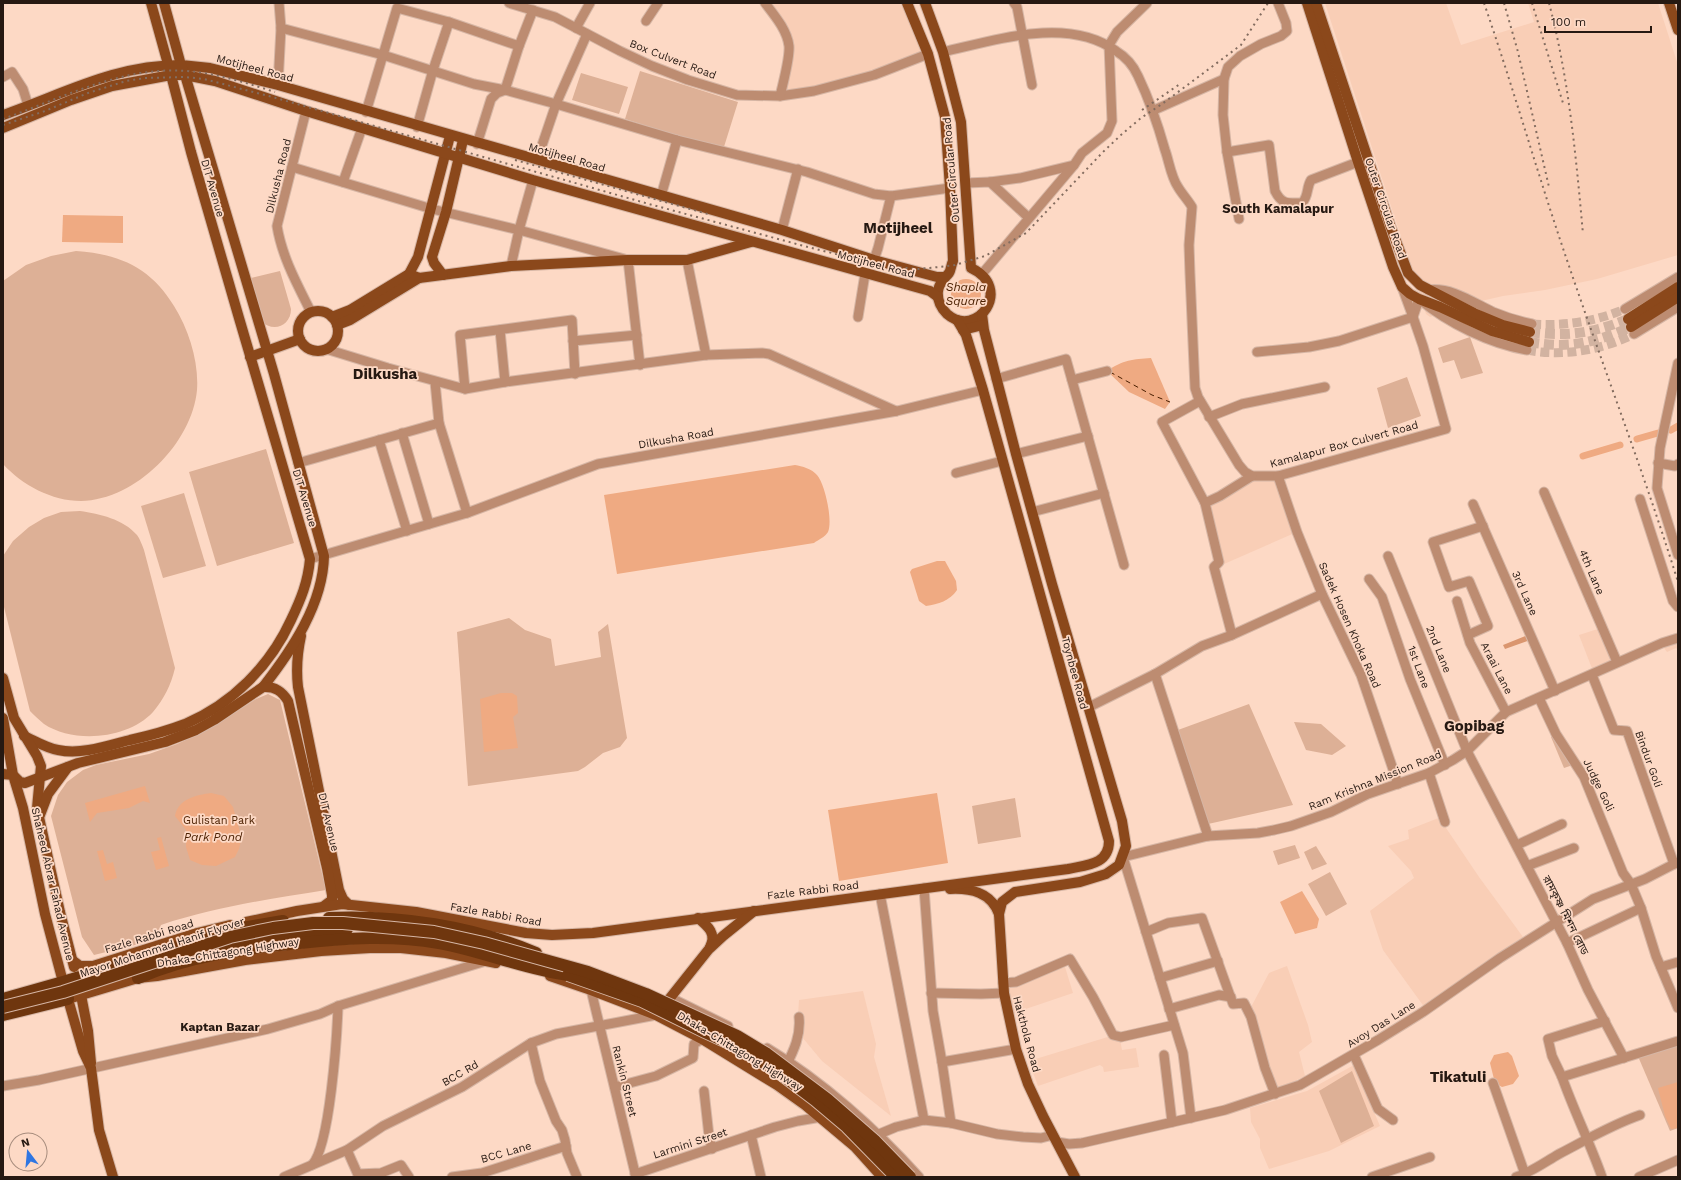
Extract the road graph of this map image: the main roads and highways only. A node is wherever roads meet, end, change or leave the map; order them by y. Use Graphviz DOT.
graph roads {
  1 [pos="151,3"];
  2 [pos="164,3"];
  3 [pos="907,3"];
  4 [pos="925,3"];
  5 [pos="1307,3"];
  6 [pos="1316,3"];
  7 [pos="1669,3"];
  8 [pos="1678,30"];
  9 [pos="168,65"];
  10 [pos="181,65"];
  11 [pos="171,75"];
  12 [pos="185,75"];
  13 [pos="3,115"];
  14 [pos="3,128"];
  15 [pos="450,136"];
  16 [pos="463,140"];
  17 [pos="445,154"];
  18 [pos="459,158"];
  19 [pos="752,242"];
  20 [pos="409,274"];
  21 [pos="443,275"];
  22 [pos="947,275"];
  23 [pos="419,278"];
  24 [pos="1678,287"];
  25 [pos="1428,290"];
  26 [pos="938,297"];
  27 [pos="1678,297"];
  28 [pos="1419,299"];
  29 [pos="982,319"];
  30 [pos="957,320"];
  31 [pos="335,321"];
  32 [pos="963,330"];
  33 [pos="300,339"];
  34 [pos="268,351"];
  35 [pos="250,357"];
  36 [pos="274,374"];
  37 [pos="257,380"];
  38 [pos="308,577"];
  39 [pos="320,581"];
  40 [pos="303,628"];
  41 [pos="3,678"];
  42 [pos="263,687"];
  43 [pos="3,718"];
  44 [pos="24,736"];
  45 [pos="6,758"];
  46 [pos="68,767"];
  47 [pos="8,775"];
  48 [pos="40,777"];
  49 [pos="39,818"];
  50 [pos="1016,876"];
  51 [pos="924,888"];
  52 [pos="1015,892"];
  53 [pos="349,905"];
  54 [pos="324,906"];
  55 [pos="755,910"];
  56 [pos="999,914"];
  57 [pos="698,918"];
  58 [pos="709,949"];
  59 [pos="72,960"];
  60 [pos="570,971"];
  61 [pos="76,978"];
  62 [pos="138,978"];
  63 [pos="63,982"];
  64 [pos="82,995"];
  65 [pos="68,998"];
  66 [pos="3,999"];
  67 [pos="3,1007"];
  68 [pos="3,1012"];
  69 [pos="656,1015"];
  70 [pos="3,1016"];
  71 [pos="91,1068"];
  72 [pos="876,1173"];
  73 [pos="113,1177"];
  74 [pos="882,1177"];
  75 [pos="896,1177"];
  76 [pos="910,1177"];
  77 [pos="1076,1177"];
  1 -- 9 [label="main road, DIT Avenue"];
  2 -- 10 [label="main road, DIT Avenue"];
  3 -- 22 [label="main road, Outer Circular Road"];
  4 -- 29 [label="main road, Outer Circular Road"];
  5 -- 28 [label="main road, Outer Circular Road"];
  6 -- 25 [label="main road, Outer Circular Road"];
  7 -- 8 [label="main road"];
  9 -- 10 [label="main road, Motijheel Road"];
  9 -- 11 [label="main road, DIT Avenue"];
  9 -- 13 [label="main road, Motijheel Road"];
  10 -- 12 [label="main road, DIT Avenue"];
  10 -- 15 [label="main road, Motijheel Road"];
  11 -- 12 [label="main road, Motijheel Road"];
  11 -- 14 [label="main road, Motijheel Road"];
  11 -- 35 [label="main road, DIT Avenue"];
  12 -- 17 [label="main road, Motijheel Road"];
  12 -- 34 [label="main road, DIT Avenue"];
  15 -- 16 [label="main road, Motijheel Road"];
  15 -- 17 [label="main road"];
  16 -- 18 [label="main road"];
  16 -- 22 [label="main road, Motijheel Road"];
  17 -- 18 [label="main road, Motijheel Road"];
  17 -- 20 [label="main road"];
  18 -- 19 [label="main road, Motijheel Road"];
  18 -- 21 [label="main road"];
  19 -- 21 [label="main road"];
  19 -- 26 [label="main road, Motijheel Road"];
  20 -- 23 [label="main road"];
  20 -- 31 [label="main road"];
  21 -- 23 [label="main road"];
  22 -- 26 [label="main road"];
  23 -- 31 [label="main road"];
  24 -- 27 [label="main road"];
  25 -- 28 [label="main road"];
  25 -- 28 [label="main road, Outer Circular Road"];
  26 -- 30 [label="main road"];
  29 -- 30 [label="main road"];
  29 -- 32 [label="main road"];
  29 -- 52 [label="main road, Toynbee Road"];
  30 -- 32 [label="main road, Toynbee Road"];
  31 -- 33 [label="main road"];
  31 -- 33 [label="main road"];
  32 -- 50 [label="main road, Toynbee Road"];
  33 -- 34 [label="main road"];
  34 -- 35 [label="main road"];
  34 -- 36 [label="main road, DIT Avenue"];
  35 -- 37 [label="main road, DIT Avenue"];
  36 -- 37 [label="main road"];
  36 -- 39 [label="main road, DIT Avenue"];
  37 -- 38 [label="main road, DIT Avenue"];
  38 -- 39 [label="main road"];
  38 -- 44 [label="main road, DIT Avenue"];
  39 -- 40 [label="main road, DIT Avenue"];
  40 -- 42 [label="main road, DIT Avenue"];
  40 -- 53 [label="main road"];
  41 -- 44 [label="main road, Shaheed Abrar Fahad Avenue"];
  42 -- 46 [label="main road, DIT Avenue"];
  42 -- 54 [label="main road, DIT Avenue"];
  43 -- 45 [label="main road, Shaheed Abrar Fahad Avenue"];
  44 -- 48 [label="main road, Shaheed Abrar Fahad Avenue"];
  45 -- 47 [label="main road, Shaheed Abrar Fahad Avenue"];
  46 -- 48 [label="main road, DIT Avenue"];
  46 -- 49 [label="main road"];
  47 -- 48 [label="main road"];
  47 -- 63 [label="main road, Shaheed Abrar Fahad Avenue"];
  48 -- 49 [label="main road, Shaheed Abrar Fahad Avenue"];
  49 -- 59 [label="main road, Shaheed Abrar Fahad Avenue"];
  50 -- 51 [label="main road, Toynbee Road"];
  50 -- 52 [label="main road"];
  51 -- 55 [label="main road, Fazle Rabbi Road"];
  51 -- 56 [label="main road"];
  52 -- 56 [label="main road"];
  53 -- 54 [label="main road, Fazle Rabbi Road"];
  53 -- 57 [label="main road, Fazle Rabbi Road"];
  54 -- 59 [label="main road, Fazle Rabbi Road"];
  55 -- 57 [label="main road, Fazle Rabbi Road"];
  55 -- 58 [label="main road"];
  56 -- 77 [label="main road, Hakthola Road"];
  57 -- 58 [label="main road"];
  58 -- 69 [label="main road"];
  59 -- 61 [label="main road, Shaheed Abrar Fahad Avenue"];
  60 -- 61 [label="highway, bridge"];
  60 -- 62 [label="highway"];
  60 -- 67 [label="highway, Mayor Mohammad Hanif Flyover, bridge"];
  60 -- 68 [label="highway, Mayor Mohammad Hanif Flyover"];
  60 -- 75 [label="highway, Mayor Mohammad Hanif Flyover, bridge"];
  60 -- 76 [label="highway, Mayor Mohammad Hanif Flyover, bridge"];
  61 -- 63 [label="highway"];
  61 -- 64 [label="main road, Shaheed Abrar Fahad Avenue"];
  62 -- 64 [label="main road, Dhaka-Chittagong Highway"];
  62 -- 69 [label="main road, Dhaka-Chittagong Highway"];
  63 -- 65 [label="main road, Shaheed Abrar Fahad Avenue"];
  63 -- 66 [label="highway"];
  64 -- 65 [label="main road, Dhaka-Chittagong Highway"];
  64 -- 71 [label="main road, Shaheed Abrar Fahad Avenue"];
  65 -- 70 [label="highway"];
  65 -- 71 [label="main road, Shaheed Abrar Fahad Avenue"];
  69 -- 72 [label="main road, Dhaka-Chittagong Highway"];
  71 -- 73 [label="main road"];
  72 -- 74 [label="main road, Dhaka-Chittagong Highway"];
}
